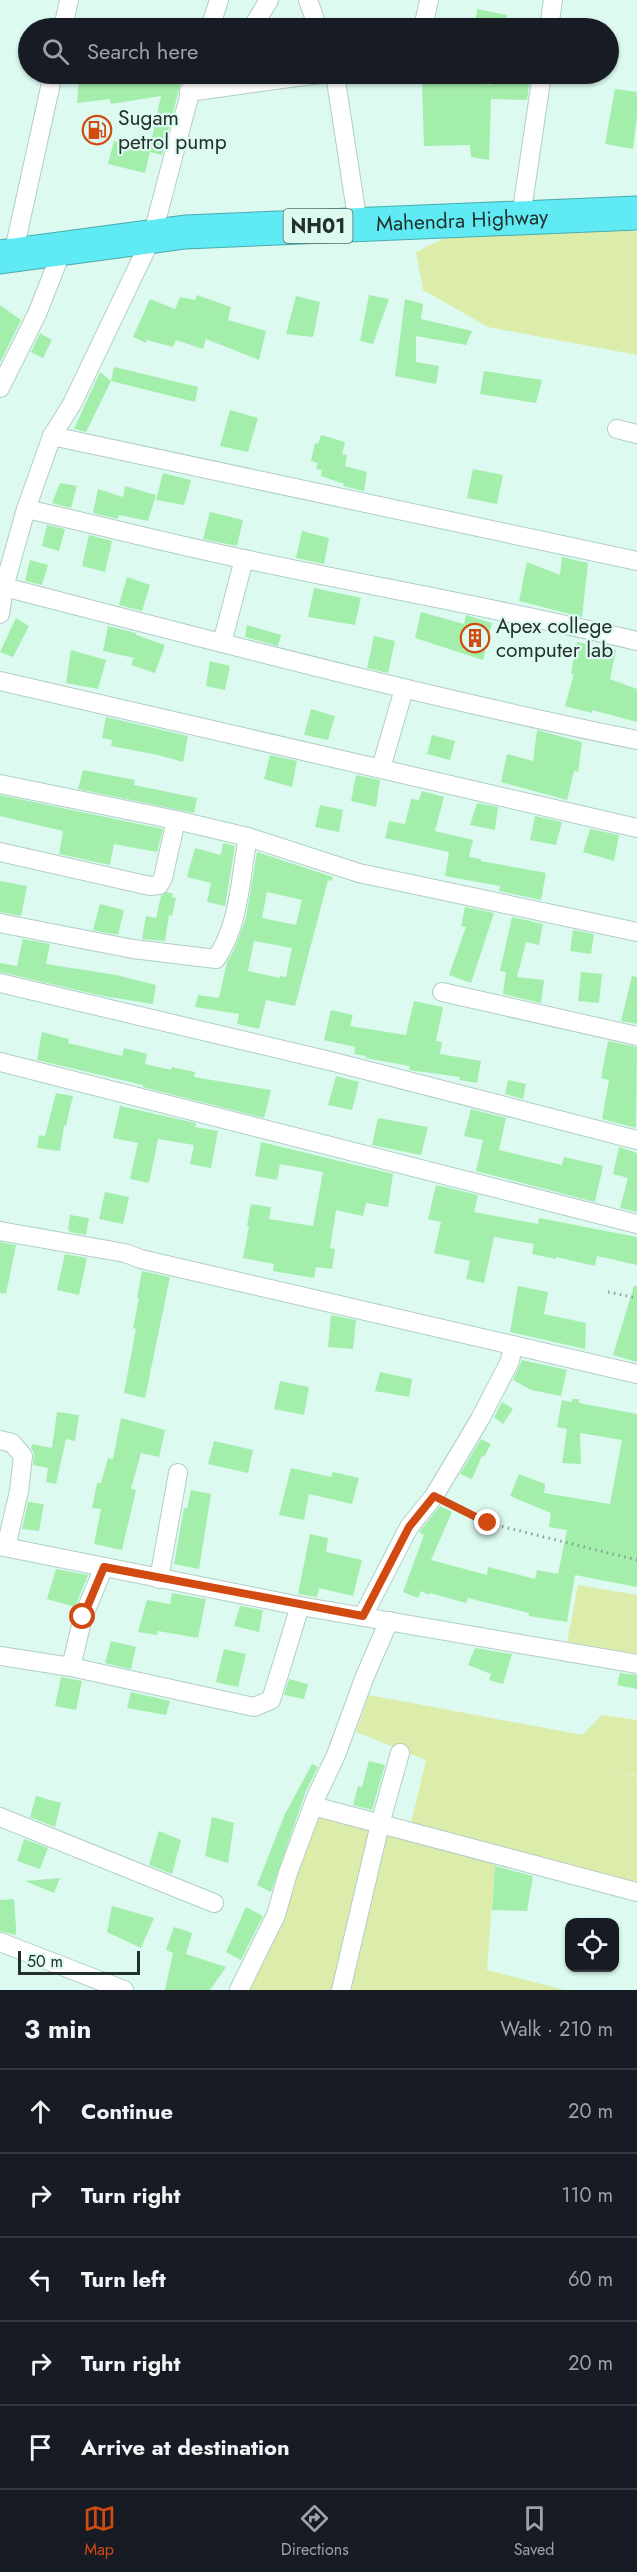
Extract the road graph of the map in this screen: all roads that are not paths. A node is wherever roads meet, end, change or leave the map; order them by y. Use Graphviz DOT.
graph roads {
  1 [pos="69,0"];
  2 [pos="219,0"];
  3 [pos="269,0"];
  4 [pos="308,0"];
  5 [pos="429,0"];
  6 [pos="553,0"];
  7 [pos="65,18"];
  8 [pos="213,18"];
  9 [pos="258,18"];
  10 [pos="314,18"];
  11 [pos="425,18"];
  12 [pos="550,18"];
  13 [pos="50,84"];
  14 [pos="192,84"];
  15 [pos="212,84"];
  16 [pos="337,84"];
  17 [pos="541,84"];
  18 [pos="189,92"];
  19 [pos="637,213"];
  20 [pos="521,217"];
  21 [pos="358,224"];
  22 [pos="152,237"];
  23 [pos="63,248"];
  24 [pos="7,256"];
  25 [pos="0,388"];
  26 [pos="617,429"];
  27 [pos="637,434"];
  28 [pos="52,436"];
  29 [pos="26,509"];
  30 [pos="244,559"];
  31 [pos="637,561"];
  32 [pos="4,587"];
  33 [pos="0,614"];
  34 [pos="637,641"];
  35 [pos="222,643"];
  36 [pos="0,681"];
  37 [pos="404,689"];
  38 [pos="637,740"];
  39 [pos="381,768"];
  40 [pos="0,784"];
  41 [pos="176,820"];
  42 [pos="637,828"];
  43 [pos="248,837"];
  44 [pos="0,852"];
  45 [pos="0,923"];
  46 [pos="637,932"];
  47 [pos="0,983"];
  48 [pos="442,993"];
  49 [pos="637,1036"];
  50 [pos="0,1062"];
  51 [pos="637,1140"];
  52 [pos="637,1224"];
  53 [pos="0,1231"];
  54 [pos="513,1345"];
  55 [pos="637,1374"];
  56 [pos="0,1440"];
  57 [pos="178,1473"];
  58 [pos="3,1546"];
  59 [pos="104,1567"];
  60 [pos="159,1579"];
  61 [pos="300,1606"];
  62 [pos="363,1616"];
  63 [pos="389,1621"];
  64 [pos="0,1656"];
  65 [pos="637,1664"];
  66 [pos="71,1667"];
  67 [pos="400,1753"];
  68 [pos="313,1806"];
  69 [pos="0,1817"];
  70 [pos="380,1824"];
  71 [pos="637,1892"];
  72 [pos="214,1903"];
  73 [pos="0,1942"];
  74 [pos="90,1983"];
  75 [pos="124,1990"];
  76 [pos="239,1990"];
  77 [pos="341,1990"];
  1 -- 7 [label="street"];
  2 -- 8 [label="street"];
  3 -- 9 [label="street"];
  4 -- 10 [label="street"];
  5 -- 11 [label="street"];
  6 -- 12 [label="street"];
  13 -- 24 [label="street"];
  14 -- 18 [label="street"];
  15 -- 18 [label="street"];
  16 -- 21 [label="street"];
  17 -- 20 [label="street"];
  18 -- 22 [label="street"];
  19 -- 20 [label="highway, Mahendra Highway / NH01"];
  20 -- 21 [label="highway, Mahendra Highway / NH01"];
  21 -- 22 [label="highway, Mahendra Highway / NH01"];
  22 -- 23 [label="highway, Mahendra Highway / NH01"];
  22 -- 28 [label="street"];
  23 -- 24 [label="highway, Mahendra Highway / NH01"];
  23 -- 25 [label="street"];
  26 -- 27 [label="street"];
  28 -- 29 [label="street"];
  28 -- 31 [label="street"];
  29 -- 30 [label="street"];
  29 -- 32 [label="street"];
  30 -- 34 [label="street"];
  30 -- 35 [label="street"];
  32 -- 33 [label="street"];
  32 -- 35 [label="street"];
  35 -- 37 [label="street"];
  36 -- 39 [label="street"];
  37 -- 38 [label="street"];
  37 -- 39 [label="street"];
  39 -- 42 [label="street"];
  40 -- 41 [label="street"];
  41 -- 43 [label="street"];
  41 -- 44 [label="street"];
  43 -- 45 [label="street"];
  43 -- 46 [label="street"];
  47 -- 51 [label="street"];
  48 -- 49 [label="street"];
  50 -- 52 [label="street"];
  53 -- 54 [label="street"];
  54 -- 55 [label="street"];
  54 -- 62 [label="street"];
  56 -- 58 [label="street"];
  57 -- 60 [label="street"];
  58 -- 59 [label="street"];
  59 -- 60 [label="street"];
  59 -- 66 [label="street"];
  60 -- 61 [label="street"];
  61 -- 62 [label="street"];
  61 -- 66 [label="street"];
  62 -- 63 [label="street"];
  63 -- 65 [label="street"];
  63 -- 68 [label="street"];
  64 -- 66 [label="street"];
  67 -- 70 [label="street"];
  68 -- 70 [label="street"];
  68 -- 76 [label="street"];
  69 -- 72 [label="street"];
  70 -- 71 [label="street"];
  70 -- 77 [label="street"];
  73 -- 74 [label="street"];
  74 -- 75 [label="street"];
}
